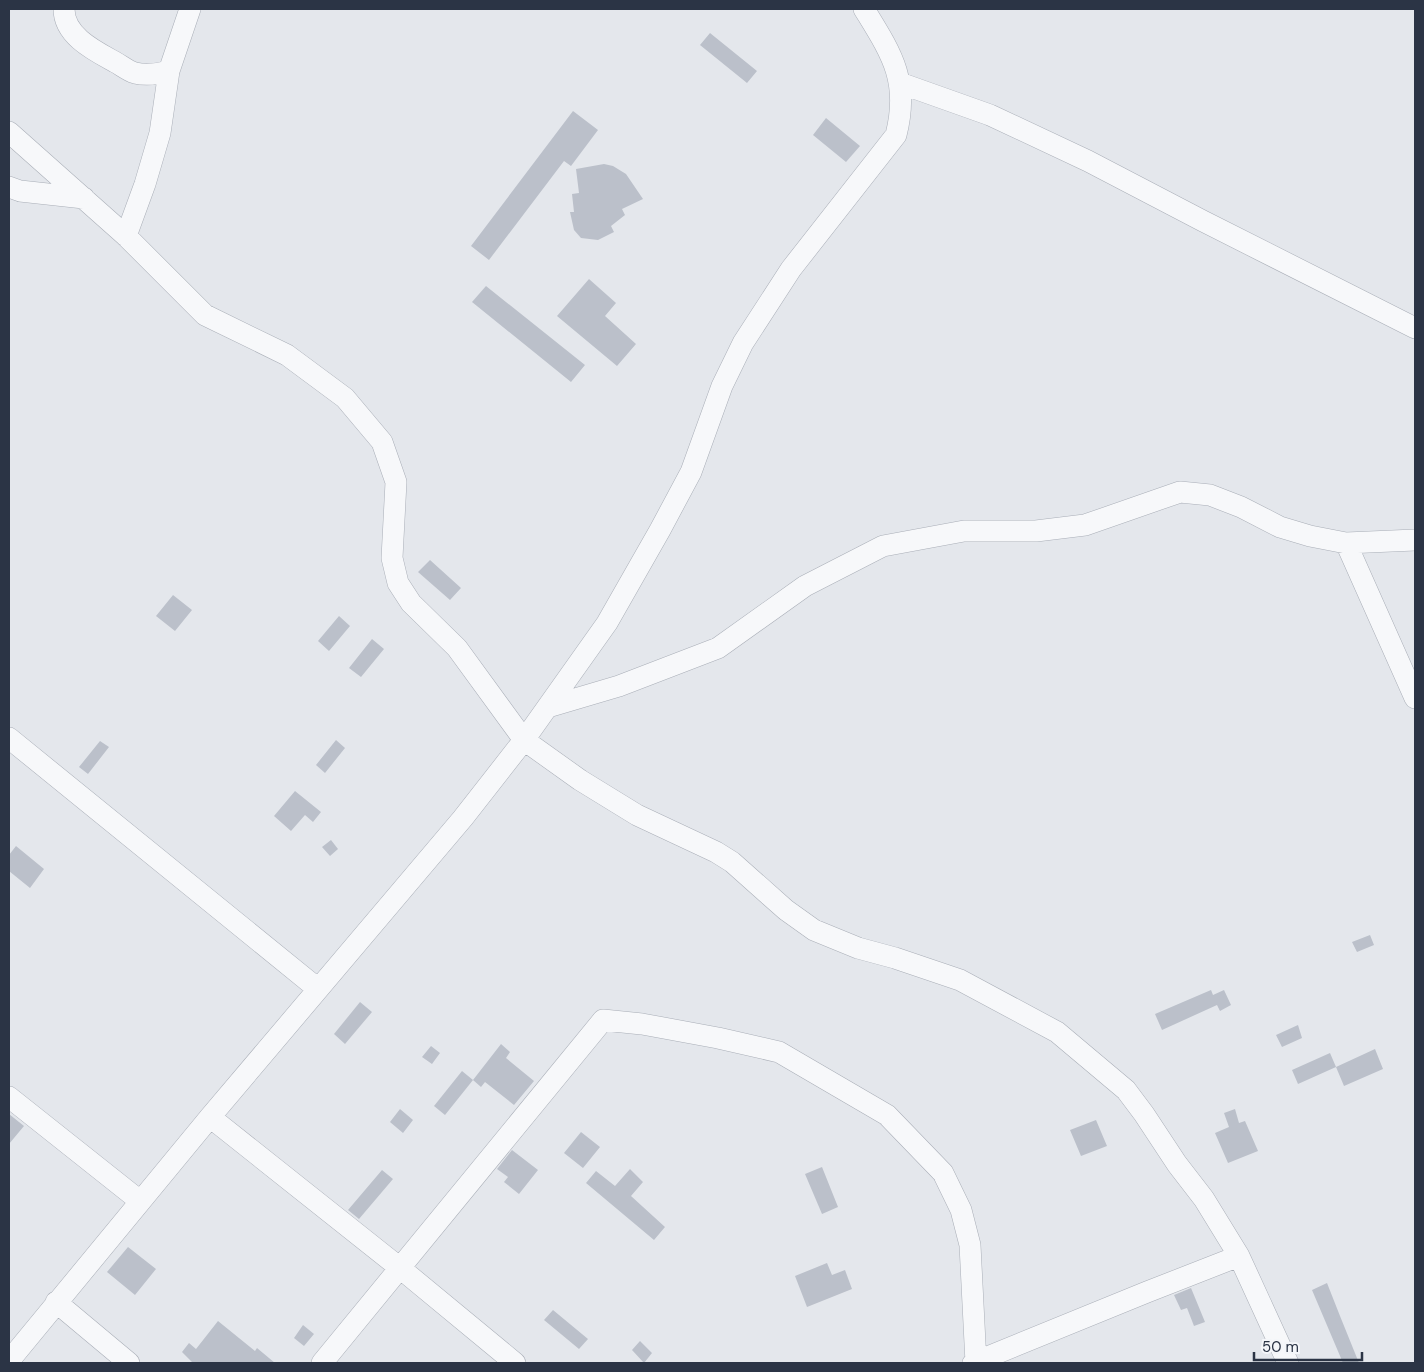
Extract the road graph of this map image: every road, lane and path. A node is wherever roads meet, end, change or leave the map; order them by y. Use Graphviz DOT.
graph roads {
  1 [pos="64,9"];
  2 [pos="190,9"];
  3 [pos="864,9"];
  4 [pos="169,71"];
  5 [pos="900,83"];
  6 [pos="9,132"];
  7 [pos="9,187"];
  8 [pos="84,198"];
  9 [pos="126,236"];
  10 [pos="1415,328"];
  11 [pos="1415,540"];
  12 [pos="1346,543"];
  13 [pos="1415,698"];
  14 [pos="548,707"];
  15 [pos="9,738"];
  16 [pos="524,740"];
  17 [pos="318,989"];
  18 [pos="9,1097"];
  19 [pos="210,1117"];
  20 [pos="140,1201"];
  21 [pos="1239,1256"];
  22 [pos="400,1268"];
  23 [pos="56,1302"];
  24 [pos="9,1361"];
  25 [pos="324,1362"];
  26 [pos="129,1363"];
  27 [pos="515,1363"];
  28 [pos="975,1363"];
  29 [pos="1288,1363"];
  1 -- 4 [label="street"];
  2 -- 4 [label="street"];
  3 -- 5 [label="street"];
  4 -- 9 [label="street"];
  5 -- 10 [label="street"];
  5 -- 14 [label="street"];
  6 -- 8 [label="street"];
  7 -- 8 [label="street"];
  8 -- 9 [label="street"];
  9 -- 16 [label="street"];
  11 -- 12 [label="street"];
  12 -- 13 [label="street"];
  12 -- 14 [label="street"];
  14 -- 16 [label="street"];
  15 -- 17 [label="street"];
  16 -- 17 [label="street"];
  16 -- 21 [label="street"];
  17 -- 19 [label="street"];
  18 -- 20 [label="street"];
  19 -- 20 [label="street"];
  19 -- 22 [label="street"];
  20 -- 23 [label="street"];
  21 -- 28 [label="street"];
  21 -- 29 [label="street"];
  22 -- 25 [label="street"];
  22 -- 27 [label="street"];
  22 -- 28 [label="street"];
  23 -- 24 [label="street"];
  23 -- 26 [label="street"];
}
